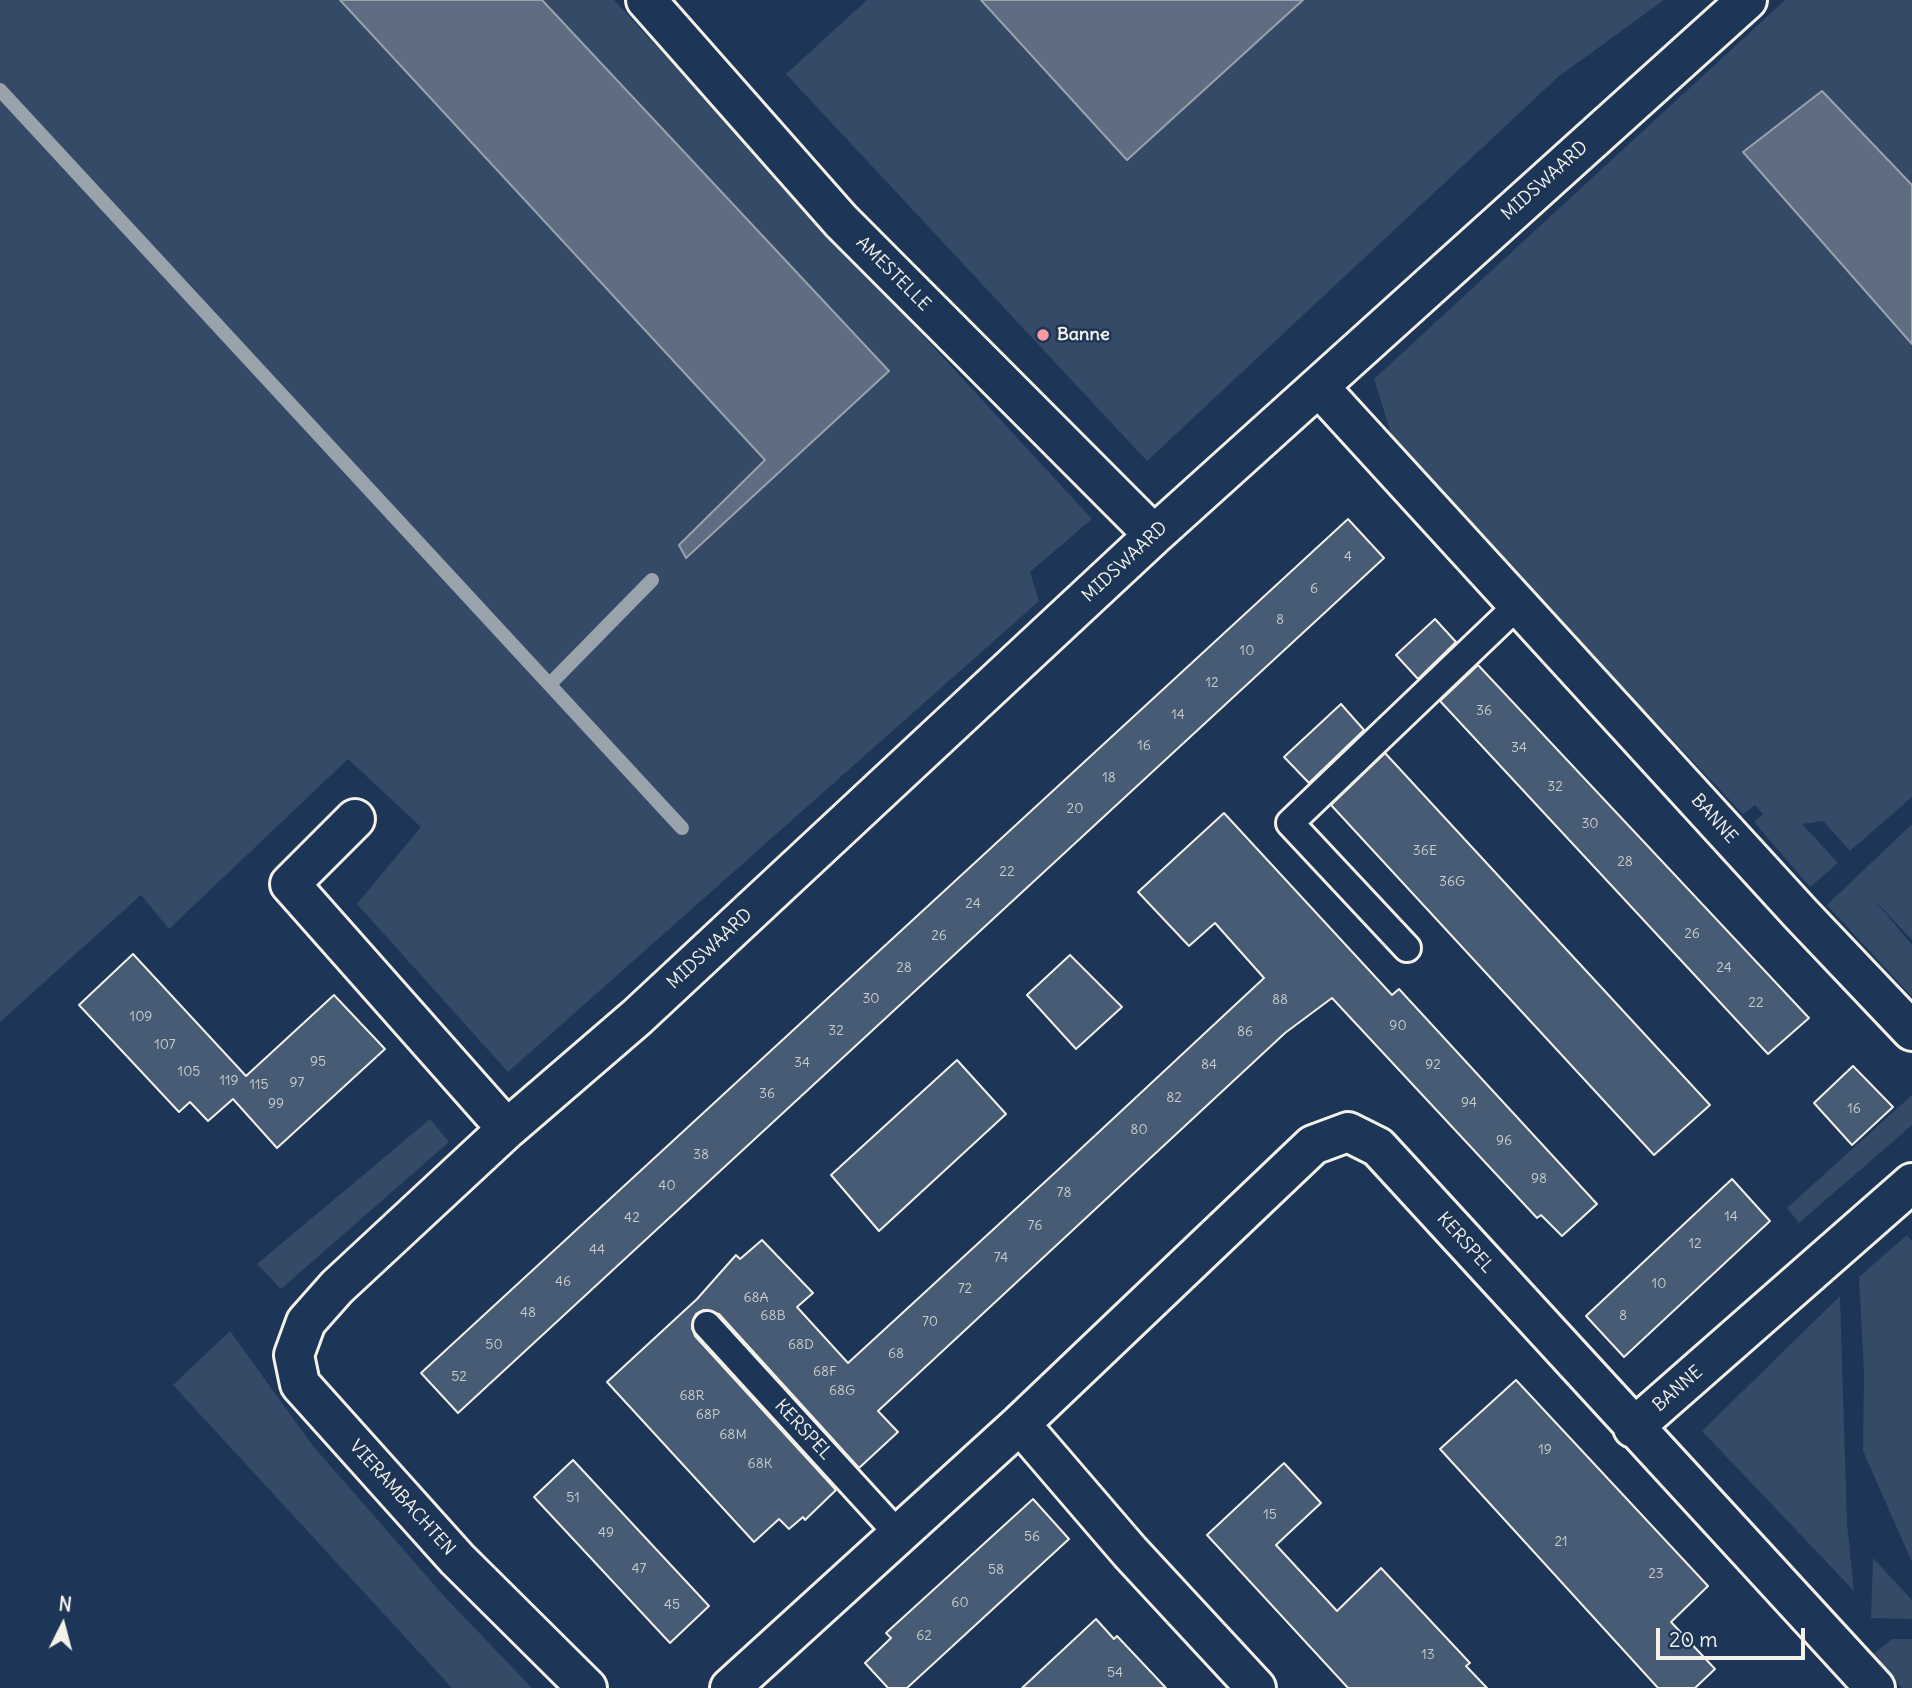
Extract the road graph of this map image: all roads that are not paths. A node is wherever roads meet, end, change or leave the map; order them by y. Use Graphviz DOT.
graph roads {
  1 [pos="646,0"];
  2 [pos="1747,0"];
  3 [pos="1319,387"];
  4 [pos="1154,535"];
  5 [pos="1518,605"];
  6 [pos="355,819"];
  7 [pos="1407,947"];
  8 [pos="1912,1031"];
  9 [pos="507,1129"];
  10 [pos="1912,1183"];
  11 [pos="337,1287"];
  12 [pos="707,1325"];
  13 [pos="1020,1423"];
  14 [pos="1633,1427"];
  15 [pos="900,1535"];
  16 [pos="587,1688"];
  17 [pos="730,1688"];
  18 [pos="1256,1688"];
  19 [pos="1875,1688"];
  1 -- 4 [label="street, AMESTELLE"];
  2 -- 3 [label="street, MIDSWAARD"];
  3 -- 4 [label="street, MIDSWAARD"];
  3 -- 5 [label="street, BANNE"];
  4 -- 9 [label="street, MIDSWAARD"];
  5 -- 7 [label="lane"];
  5 -- 8 [label="street, BANNE"];
  6 -- 9 [label="street"];
  9 -- 11 [label="street, MIDSWAARD"];
  10 -- 14 [label="street, BANNE"];
  11 -- 16 [label="street, VIERAMBACHTEN"];
  12 -- 15 [label="lane, KERSPEL"];
  13 -- 14 [label="street, KERSPEL"];
  13 -- 15 [label="street, KERSPEL"];
  13 -- 18 [label="street"];
  14 -- 19 [label="street, KERSPEL"];
  15 -- 17 [label="street, KERSPEL"];
}
